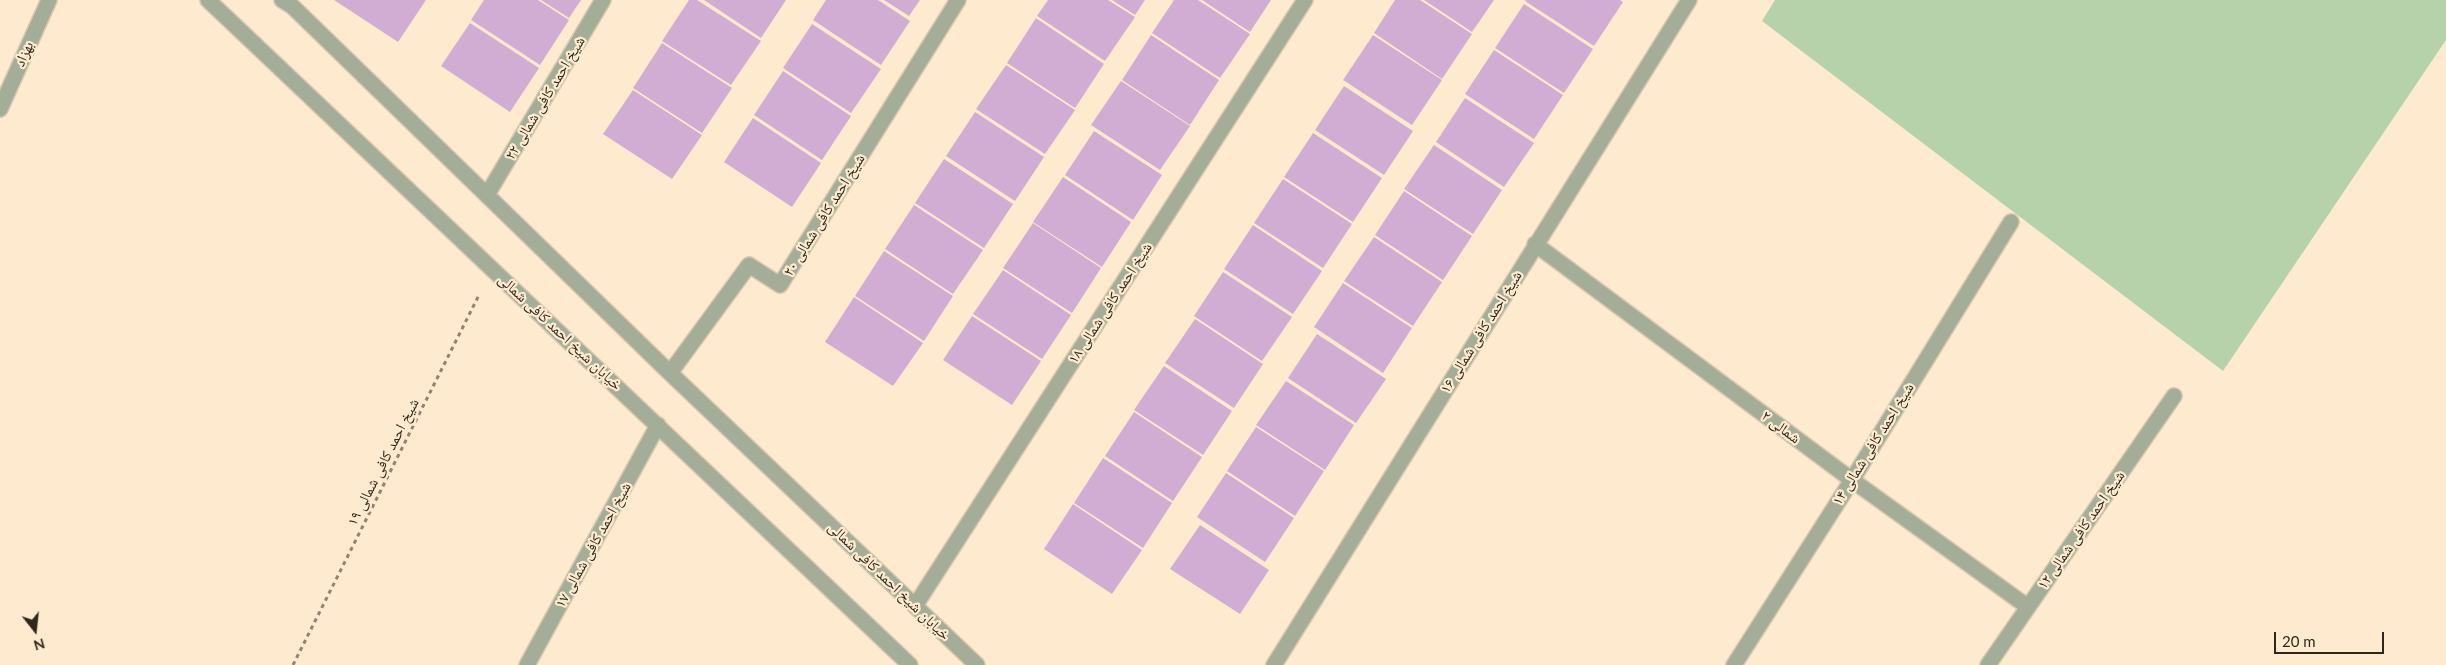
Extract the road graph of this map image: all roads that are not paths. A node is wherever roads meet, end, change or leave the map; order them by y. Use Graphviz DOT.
graph roads {
  1 [pos="49,0"];
  2 [pos="208,0"];
  3 [pos="603,0"];
  4 [pos="958,0"];
  5 [pos="1306,0"];
  6 [pos="1689,0"];
  7 [pos="289,2"];
  8 [pos="0,109"];
  9 [pos="487,195"];
  10 [pos="2010,222"];
  11 [pos="1535,244"];
  12 [pos="670,373"];
  13 [pos="2174,396"];
  14 [pos="658,425"];
  15 [pos="1852,480"];
  16 [pos="915,606"];
  17 [pos="2028,607"];
  18 [pos="527,665"];
  19 [pos="910,665"];
  20 [pos="977,665"];
  21 [pos="1274,665"];
  22 [pos="1734,665"];
  23 [pos="1988,665"];
  1 -- 8 [label="street, بهزاد"];
  2 -- 14 [label="street, خیابان شیخ احمد کافی شمالی"];
  3 -- 9 [label="street, شیخ احمد کافی شمالی ۲۲"];
  4 -- 12 [label="street, شیخ احمد کافی شمالی ۲۰"];
  5 -- 16 [label="street, شیخ احمد کافی شمالی ۱۸"];
  6 -- 11 [label="street, شیخ احمد کافی شمالی ۱۶"];
  7 -- 9 [label="street, خیابان شیخ احمد کافی شمالی"];
  9 -- 12 [label="street, خیابان شیخ احمد کافی شمالی"];
  10 -- 15 [label="street, شیخ احمد کافی شمالی ۱۴"];
  11 -- 15 [label="street, ۲ شمالی"];
  11 -- 21 [label="street, شیخ احمد کافی شمالی ۱۶"];
  12 -- 16 [label="street, خیابان شیخ احمد کافی شمالی"];
  13 -- 17 [label="street, شیخ احمد کافی شمالی ۱۲"];
  14 -- 18 [label="street, شیخ احمد کافی شمالی ۱۷"];
  14 -- 19 [label="street, خیابان شیخ احمد کافی شمالی"];
  15 -- 17 [label="street, ۲ شمالی"];
  15 -- 22 [label="street, شیخ احمد کافی شمالی ۱۴"];
  16 -- 20 [label="street, خیابان شیخ احمد کافی شمالی"];
  17 -- 23 [label="street, شیخ احمد کافی شمالی ۱۲"];
}
